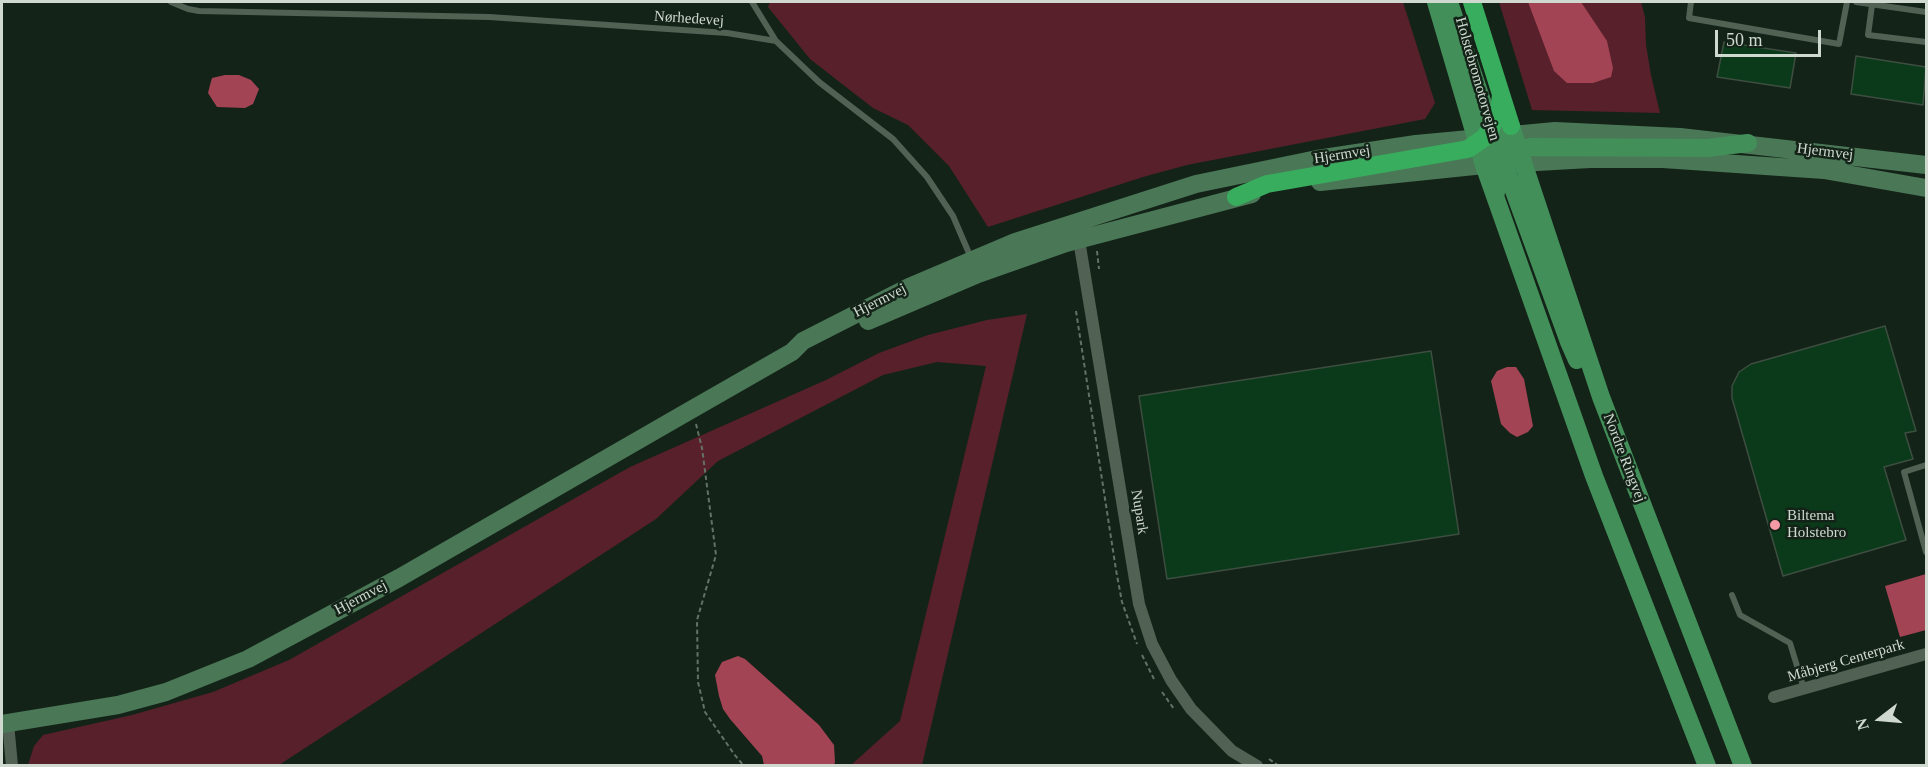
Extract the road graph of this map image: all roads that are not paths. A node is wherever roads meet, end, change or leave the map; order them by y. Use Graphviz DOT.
graph roads {
  1 [pos="171,2"];
  2 [pos="752,2"];
  3 [pos="1436,2"];
  4 [pos="1449,2"];
  5 [pos="1472,2"];
  6 [pos="1691,2"];
  7 [pos="1847,2"];
  8 [pos="1856,2"];
  9 [pos="1872,5"];
  10 [pos="1926,12"];
  11 [pos="776,41"];
  12 [pos="1926,42"];
  13 [pos="1500,143"];
  14 [pos="1484,165"];
  15 [pos="1926,165"];
  16 [pos="1926,188"];
  17 [pos="1236,197"];
  18 [pos="1498,204"];
  19 [pos="1076,221"];
  20 [pos="1079,240"];
  21 [pos="975,267"];
  22 [pos="1926,465"];
  23 [pos="1926,552"];
  24 [pos="1732,595"];
  25 [pos="1926,654"];
  26 [pos="1804,689"];
  27 [pos="1774,698"];
  28 [pos="5,724"];
  29 [pos="1259,760"];
  30 [pos="12,765"];
  31 [pos="1707,765"];
  32 [pos="1743,765"];
  1 -- 11 [label="lane, Nørhedevej"];
  2 -- 11 [label="lane"];
  3 -- 13 [label="main road, Holstebromotorvejen"];
  4 -- 13 [label="main road"];
  5 -- 13 [label="highway, Holstebromotorvejen"];
  6 -- 7 [label="lane"];
  8 -- 9 [label="lane"];
  9 -- 10 [label="lane"];
  9 -- 12 [label="lane"];
  11 -- 21 [label="lane"];
  13 -- 14 [label="main road, Holstebromotorvejen"];
  13 -- 15 [label="street, Hjermvej"];
  13 -- 16 [label="street, Hjermvej"];
  13 -- 17 [label="highway"];
  13 -- 18 [label="main road"];
  13 -- 19 [label="street, Hjermvej"];
  13 -- 32 [label="main road, Nordre Ringvej"];
  14 -- 17 [label="street, Hjermvej"];
  14 -- 18 [label="main road"];
  17 -- 20 [label="street, Hjermvej"];
  18 -- 31 [label="main road"];
  19 -- 20 [label="street, Nupark"];
  19 -- 21 [label="street, Hjermvej"];
  20 -- 21 [label="street, Hjermvej"];
  20 -- 29 [label="street, Nupark"];
  21 -- 28 [label="street, Hjermvej"];
  22 -- 23 [label="lane"];
  24 -- 26 [label="lane"];
  25 -- 26 [label="street, Måbjerg Centerpark"];
  26 -- 27 [label="street, Måbjerg Centerpark"];
  28 -- 30 [label="street, Hjermvej"];
}
